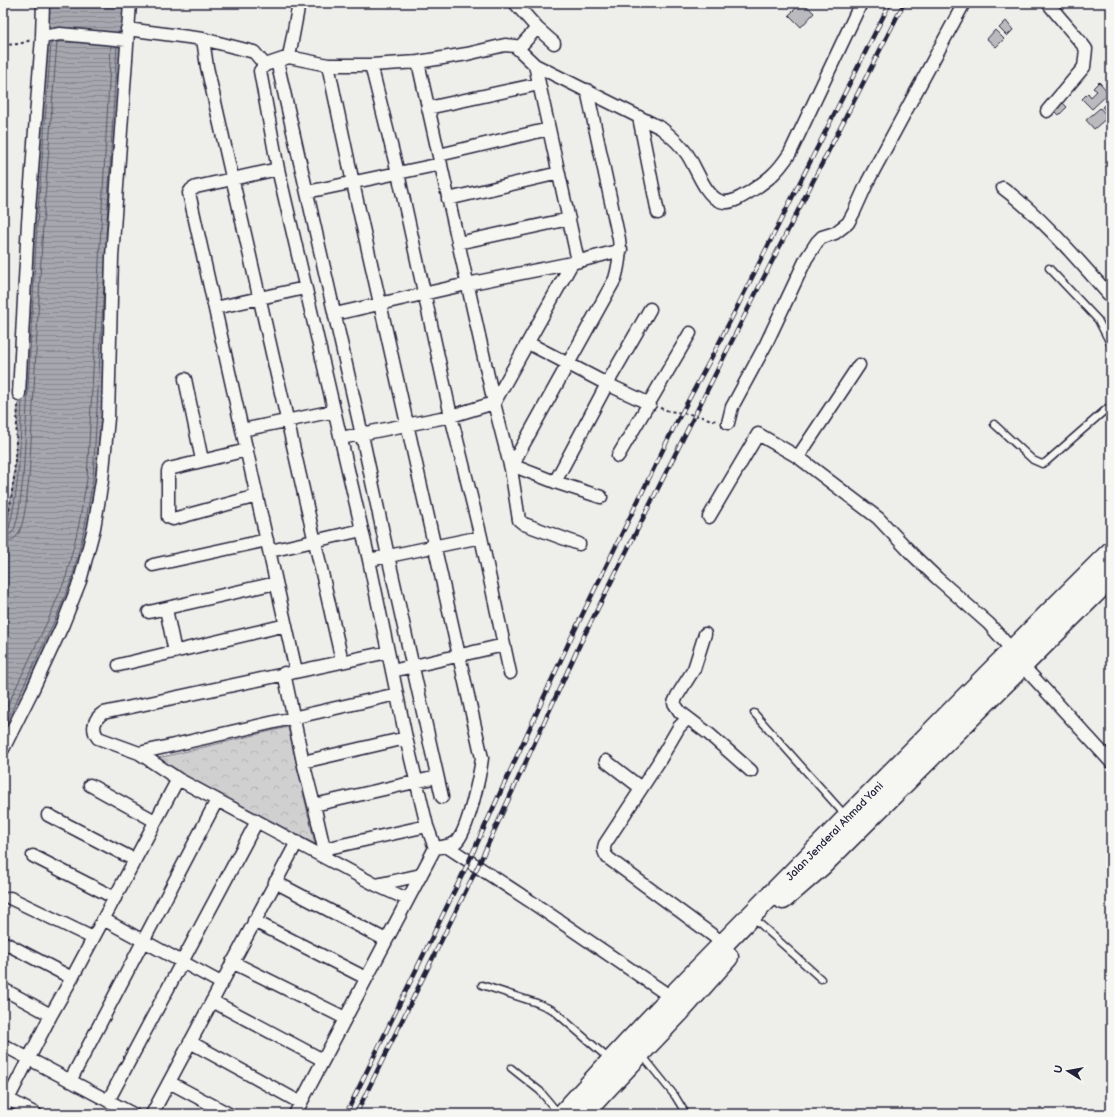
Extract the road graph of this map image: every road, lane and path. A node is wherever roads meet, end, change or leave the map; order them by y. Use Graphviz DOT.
graph roads {
  1 [pos="43,3"];
  2 [pos="130,3"];
  3 [pos="299,3"];
  4 [pos="515,3"];
  5 [pos="861,3"];
  6 [pos="964,3"];
  7 [pos="1048,3"];
  8 [pos="537,28"];
  9 [pos="127,34"];
  10 [pos="42,38"];
  11 [pos="203,38"];
  12 [pos="28,41"];
  13 [pos="554,43"];
  14 [pos="3,46"];
  15 [pos="518,49"];
  16 [pos="290,52"];
  17 [pos="277,61"];
  18 [pos="418,62"];
  19 [pos="265,65"];
  20 [pos="328,65"];
  21 [pos="371,65"];
  22 [pos="535,65"];
  23 [pos="539,84"];
  24 [pos="587,90"];
  25 [pos="428,108"];
  26 [pos="1047,110"];
  27 [pos="639,117"];
  28 [pos="549,129"];
  29 [pos="440,160"];
  30 [pos="278,169"];
  31 [pos="398,173"];
  32 [pos="559,173"];
  33 [pos="232,178"];
  34 [pos="353,183"];
  35 [pos="1003,188"];
  36 [pos="307,192"];
  37 [pos="448,199"];
  38 [pos="658,213"];
  39 [pos="569,219"];
  40 [pos="458,243"];
  41 [pos="621,250"];
  42 [pos="575,262"];
  43 [pos="1049,268"];
  44 [pos="467,284"];
  45 [pos="305,288"];
  46 [pos="424,294"];
  47 [pos="1111,296"];
  48 [pos="259,297"];
  49 [pos="380,304"];
  50 [pos="215,308"];
  51 [pos="650,309"];
  52 [pos="335,314"];
  53 [pos="690,333"];
  54 [pos="528,343"];
  55 [pos="1111,345"];
  56 [pos="568,364"];
  57 [pos="859,365"];
  58 [pos="185,380"];
  59 [pos="607,384"];
  60 [pos="19,394"];
  61 [pos="494,403"];
  62 [pos="650,404"];
  63 [pos="1111,405"];
  64 [pos="334,410"];
  65 [pos="451,416"];
  66 [pos="287,420"];
  67 [pos="728,423"];
  68 [pos="994,424"];
  69 [pos="407,425"];
  70 [pos="242,430"];
  71 [pos="362,435"];
  72 [pos="341,438"];
  73 [pos="247,450"];
  74 [pos="618,456"];
  75 [pos="798,457"];
  76 [pos="202,460"];
  77 [pos="512,468"];
  78 [pos="555,482"];
  79 [pos="257,496"];
  80 [pos="601,497"];
  81 [pos="709,517"];
  82 [pos="362,530"];
  83 [pos="481,537"];
  84 [pos="3,539"];
  85 [pos="314,540"];
  86 [pos="579,544"];
  87 [pos="268,545"];
  88 [pos="435,546"];
  89 [pos="1111,552"];
  90 [pos="388,556"];
  91 [pos="369,560"];
  92 [pos="153,565"];
  93 [pos="1111,577"];
  94 [pos="276,583"];
  95 [pos="166,608"];
  96 [pos="149,612"];
  97 [pos="286,625"];
  98 [pos="706,634"];
  99 [pos="504,645"];
  100 [pos="176,652"];
  101 [pos="388,652"];
  102 [pos="459,655"];
  103 [pos="1017,657"];
  104 [pos="342,661"];
  105 [pos="119,665"];
  106 [pos="413,666"];
  107 [pos="296,671"];
  108 [pos="392,671"];
  109 [pos="510,673"];
  110 [pos="284,674"];
  111 [pos="397,694"];
  112 [pos="754,713"];
  113 [pos="293,718"];
  114 [pos="688,718"];
  115 [pos="406,738"];
  116 [pos="3,750"];
  117 [pos="139,753"];
  118 [pos="606,761"];
  119 [pos="303,762"];
  120 [pos="1111,762"];
  121 [pos="751,771"];
  122 [pos="438,776"];
  123 [pos="178,779"];
  124 [pos="416,782"];
  125 [pos="90,785"];
  126 [pos="641,788"];
  127 [pos="442,797"];
  128 [pos="217,800"];
  129 [pos="314,805"];
  130 [pos="48,815"];
  131 [pos="848,818"];
  132 [pos="155,821"];
  133 [pos="257,821"];
  134 [pos="427,826"];
  135 [pos="297,842"];
  136 [pos="440,847"];
  137 [pos="325,853"];
  138 [pos="33,856"];
  139 [pos="135,860"];
  140 [pos="421,875"];
  141 [pos="275,882"];
  142 [pos="376,885"];
  143 [pos="10,898"];
  144 [pos="115,898"];
  145 [pos="407,899"];
  146 [pos="104,919"];
  147 [pos="254,921"];
  148 [pos="758,922"];
  149 [pos="93,938"];
  150 [pos="386,940"];
  151 [pos="143,941"];
  152 [pos="3,942"];
  153 [pos="723,943"];
  154 [pos="182,962"];
  155 [pos="232,962"];
  156 [pos="72,978"];
  157 [pos="366,978"];
  158 [pos="821,979"];
  159 [pos="221,984"];
  160 [pos="482,985"];
  161 [pos="3,989"];
  162 [pos="671,997"];
  163 [pos="212,1001"];
  164 [pos="51,1015"];
  165 [pos="345,1018"];
  166 [pos="190,1042"];
  167 [pos="3,1045"];
  168 [pos="640,1052"];
  169 [pos="30,1059"];
  170 [pos="323,1060"];
  171 [pos="610,1060"];
  172 [pos="510,1068"];
  173 [pos="70,1081"];
  174 [pos="169,1082"];
  175 [pos="108,1101"];
  176 [pos="301,1103"];
  177 [pos="6,1104"];
  178 [pos="36,1114"];
  179 [pos="133,1114"];
  180 [pos="152,1114"];
  181 [pos="229,1114"];
  182 [pos="295,1114"];
  183 [pos="559,1114"];
  184 [pos="562,1114"];
  185 [pos="583,1114"];
  186 [pos="686,1114"];
  1 -- 10 [label="street"];
  2 -- 9 [label="street"];
  3 -- 16 [label="street"];
  4 -- 8 [label="street"];
  5 -- 27 [label="street"];
  6 -- 67 [label="street"];
  7 -- 26 [label="street"];
  8 -- 13 [label="street"];
  8 -- 15 [label="street"];
  9 -- 10 [label="street"];
  9 -- 11 [label="street"];
  9 -- 116 [label="street"];
  10 -- 60 [label="street"];
  11 -- 19 [label="street"];
  11 -- 33 [label="street"];
  12 -- 14 [label="path"];
  15 -- 18 [label="street"];
  15 -- 22 [label="street"];
  16 -- 17 [label="street"];
  16 -- 20 [label="street"];
  17 -- 19 [label="street"];
  17 -- 36 [label="street"];
  18 -- 21 [label="street"];
  18 -- 25 [label="street"];
  19 -- 30 [label="street"];
  20 -- 21 [label="street"];
  20 -- 34 [label="street"];
  21 -- 31 [label="street"];
  22 -- 23 [label="street"];
  22 -- 24 [label="street"];
  23 -- 25 [label="street"];
  23 -- 28 [label="street"];
  24 -- 27 [label="street"];
  24 -- 41 [label="street"];
  25 -- 29 [label="street"];
  27 -- 38 [label="street"];
  28 -- 29 [label="street"];
  28 -- 32 [label="street"];
  29 -- 31 [label="street"];
  29 -- 37 [label="street"];
  30 -- 33 [label="street"];
  30 -- 45 [label="street"];
  31 -- 34 [label="street"];
  31 -- 46 [label="street"];
  32 -- 37 [label="street"];
  32 -- 39 [label="street"];
  33 -- 48 [label="street"];
  33 -- 50 [label="street"];
  34 -- 36 [label="street"];
  34 -- 49 [label="street"];
  35 -- 47 [label="street"];
  36 -- 52 [label="street"];
  37 -- 40 [label="street"];
  39 -- 40 [label="street"];
  39 -- 42 [label="street"];
  40 -- 44 [label="street"];
  41 -- 42 [label="street"];
  41 -- 56 [label="street"];
  42 -- 44 [label="street"];
  42 -- 54 [label="street"];
  43 -- 55 [label="lane"];
  44 -- 46 [label="street"];
  44 -- 61 [label="street"];
  45 -- 48 [label="street"];
  45 -- 64 [label="street"];
  46 -- 49 [label="street"];
  46 -- 65 [label="street"];
  48 -- 50 [label="street"];
  48 -- 66 [label="street"];
  49 -- 52 [label="street"];
  49 -- 69 [label="street"];
  50 -- 70 [label="street"];
  51 -- 59 [label="street"];
  52 -- 71 [label="street"];
  53 -- 62 [label="street"];
  54 -- 56 [label="street"];
  54 -- 61 [label="street"];
  56 -- 59 [label="street"];
  56 -- 77 [label="street"];
  57 -- 75 [label="street"];
  58 -- 76 [label="street"];
  59 -- 62 [label="street"];
  59 -- 78 [label="street"];
  60 -- 84 [label="path"];
  61 -- 65 [label="street"];
  61 -- 77 [label="street"];
  62 -- 67 [label="path"];
  62 -- 74 [label="street"];
  63 -- 68 [label="lane"];
  64 -- 66 [label="street"];
  64 -- 72 [label="street"];
  65 -- 69 [label="street"];
  65 -- 83 [label="street"];
  66 -- 70 [label="street"];
  66 -- 85 [label="street"];
  69 -- 71 [label="street"];
  69 -- 88 [label="street"];
  70 -- 73 [label="street"];
  71 -- 72 [label="street"];
  71 -- 90 [label="street"];
  72 -- 82 [label="street"];
  73 -- 76 [label="street"];
  73 -- 79 [label="street"];
  75 -- 81 [label="street"];
  75 -- 103 [label="street"];
  76 -- 79 [label="street"];
  77 -- 78 [label="street"];
  77 -- 86 [label="street"];
  78 -- 80 [label="street"];
  79 -- 87 [label="street"];
  82 -- 85 [label="street"];
  82 -- 91 [label="street"];
  83 -- 88 [label="street"];
  83 -- 99 [label="street"];
  85 -- 87 [label="street"];
  85 -- 104 [label="street"];
  87 -- 92 [label="street"];
  87 -- 94 [label="street"];
  88 -- 90 [label="street"];
  88 -- 102 [label="street"];
  89 -- 103 [label="highway, Jalan Jenderal Ahmad Yani"];
  90 -- 91 [label="street"];
  90 -- 106 [label="street"];
  91 -- 101 [label="street"];
  93 -- 103 [label="highway, Jalan Jenderal Ahmad Yani"];
  94 -- 95 [label="street"];
  94 -- 97 [label="street"];
  95 -- 96 [label="street"];
  95 -- 100 [label="street"];
  97 -- 100 [label="street"];
  97 -- 107 [label="street"];
  98 -- 114 [label="street"];
  99 -- 102 [label="street"];
  99 -- 109 [label="street"];
  100 -- 105 [label="street"];
  101 -- 104 [label="street"];
  101 -- 108 [label="street"];
  102 -- 106 [label="street"];
  102 -- 136 [label="street"];
  103 -- 120 [label="street"];
  103 -- 131 [label="highway, Jalan Jenderal Ahmad Yani"];
  103 -- 148 [label="highway, Jalan Jenderal Ahmad Yani"];
  104 -- 107 [label="street"];
  106 -- 108 [label="street"];
  106 -- 122 [label="street"];
  107 -- 110 [label="street"];
  108 -- 111 [label="street"];
  110 -- 113 [label="street"];
  110 -- 117 [label="street"];
  111 -- 113 [label="street"];
  111 -- 115 [label="street"];
  112 -- 131 [label="lane"];
  113 -- 117 [label="street"];
  113 -- 119 [label="street"];
  114 -- 121 [label="street"];
  114 -- 126 [label="street"];
  115 -- 119 [label="street"];
  115 -- 124 [label="street"];
  117 -- 123 [label="street"];
  118 -- 126 [label="street"];
  119 -- 129 [label="street"];
  122 -- 124 [label="street"];
  122 -- 127 [label="street"];
  123 -- 128 [label="street"];
  123 -- 132 [label="street"];
  124 -- 129 [label="street"];
  124 -- 134 [label="street"];
  125 -- 132 [label="street"];
  126 -- 153 [label="street"];
  128 -- 133 [label="street"];
  128 -- 151 [label="street"];
  129 -- 137 [label="street"];
  130 -- 139 [label="street"];
  131 -- 153 [label="highway, Jalan Jenderal Ahmad Yani"];
  132 -- 139 [label="street"];
  133 -- 135 [label="street"];
  133 -- 154 [label="street"];
  134 -- 136 [label="street"];
  134 -- 137 [label="street"];
  135 -- 137 [label="street"];
  135 -- 141 [label="street"];
  136 -- 140 [label="street"];
  136 -- 162 [label="street"];
  137 -- 142 [label="street"];
  138 -- 144 [label="street"];
  139 -- 144 [label="street"];
  140 -- 142 [label="street"];
  140 -- 145 [label="street"];
  141 -- 147 [label="street"];
  141 -- 150 [label="street"];
  142 -- 145 [label="street"];
  143 -- 149 [label="street"];
  144 -- 146 [label="street"];
  145 -- 150 [label="street"];
  146 -- 149 [label="street"];
  146 -- 151 [label="street"];
  147 -- 155 [label="street"];
  147 -- 157 [label="street"];
  148 -- 158 [label="lane"];
  148 -- 168 [label="highway, Jalan Jenderal Ahmad Yani"];
  149 -- 156 [label="street"];
  150 -- 157 [label="street"];
  151 -- 154 [label="street"];
  151 -- 173 [label="street"];
  152 -- 156 [label="street"];
  153 -- 162 [label="highway, Jalan Jenderal Ahmad Yani"];
  154 -- 159 [label="street"];
  154 -- 175 [label="street"];
  155 -- 159 [label="street"];
  155 -- 165 [label="street"];
  156 -- 164 [label="street"];
  157 -- 165 [label="street"];
  159 -- 163 [label="street"];
  160 -- 171 [label="lane"];
  161 -- 164 [label="street"];
  162 -- 171 [label="highway, Jalan Jenderal Ahmad Yani"];
  163 -- 166 [label="street"];
  163 -- 170 [label="street"];
  164 -- 169 [label="street"];
  165 -- 170 [label="street"];
  166 -- 174 [label="street"];
  166 -- 176 [label="street"];
  167 -- 169 [label="street"];
  168 -- 185 [label="highway, Jalan Jenderal Ahmad Yani"];
  168 -- 186 [label="lane"];
  169 -- 173 [label="street"];
  169 -- 177 [label="street"];
  170 -- 176 [label="street"];
  171 -- 184 [label="highway, Jalan Jenderal Ahmad Yani"];
  172 -- 183 [label="lane"];
  173 -- 175 [label="street"];
  174 -- 180 [label="street"];
  174 -- 181 [label="street"];
  175 -- 179 [label="street"];
  176 -- 182 [label="street"];
  177 -- 178 [label="street"];
}
